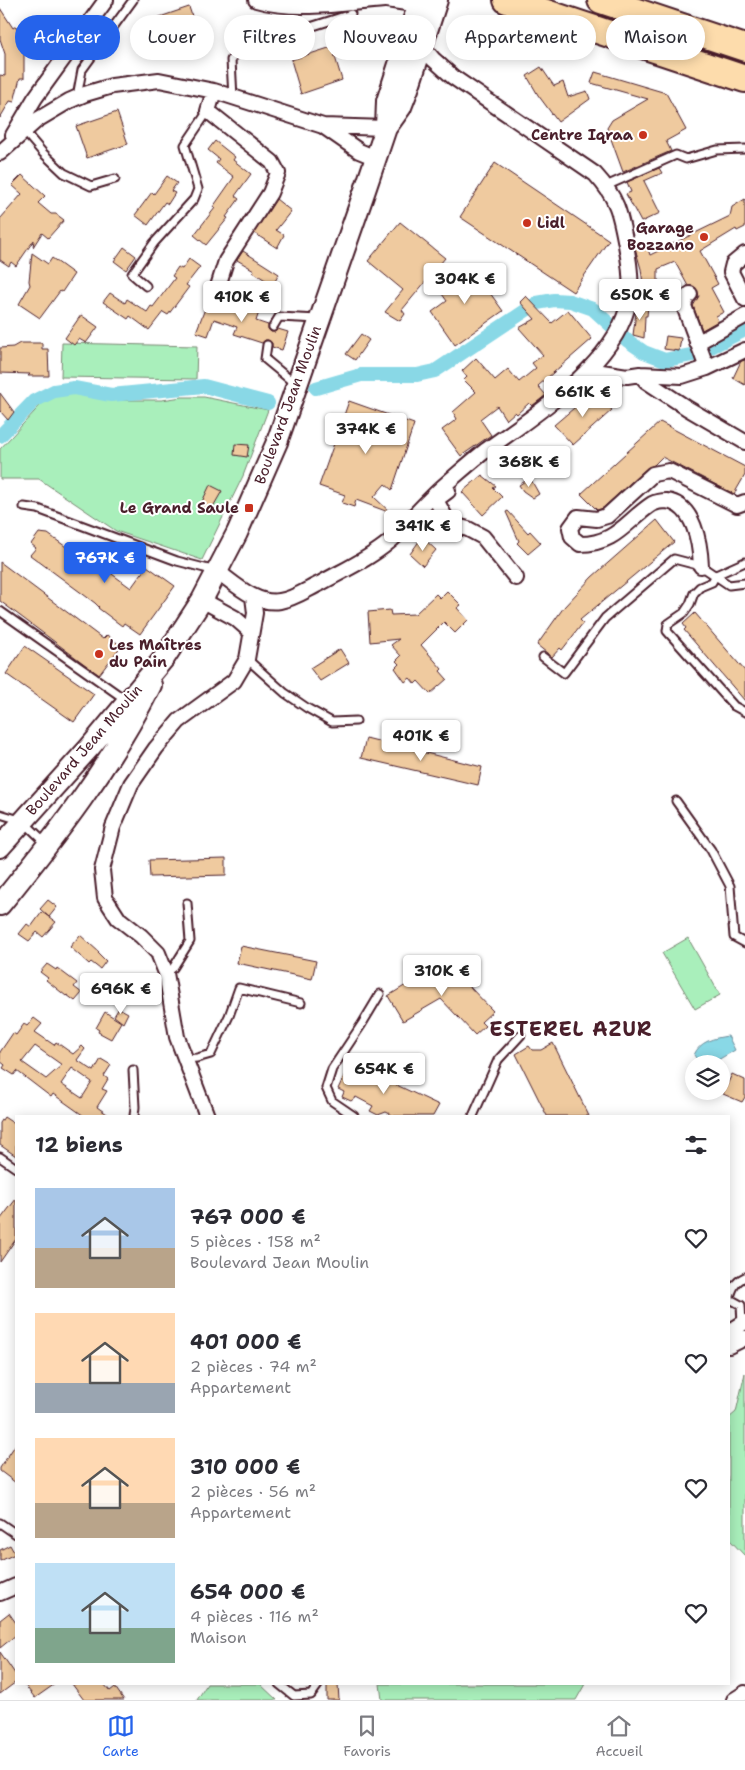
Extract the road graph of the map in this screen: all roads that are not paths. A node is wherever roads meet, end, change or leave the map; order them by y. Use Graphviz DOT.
graph roads {
  1 [pos="106,0"];
  2 [pos="133,0"];
  3 [pos="256,0"];
  4 [pos="385,0"];
  5 [pos="507,0"];
  6 [pos="601,0"];
  7 [pos="425,2"];
  8 [pos="351,14"];
  9 [pos="418,15"];
  10 [pos="424,15"];
  11 [pos="745,48"];
  12 [pos="400,60"];
  13 [pos="418,60"];
  14 [pos="435,60"];
  15 [pos="745,80"];
  16 [pos="214,91"];
  17 [pos="77,97"];
  18 [pos="233,98"];
  19 [pos="208,111"];
  20 [pos="323,126"];
  21 [pos="386,128"];
  22 [pos="24,131"];
  23 [pos="3,149"];
  24 [pos="745,149"];
  25 [pos="376,158"];
  26 [pos="115,179"];
  27 [pos="606,186"];
  28 [pos="745,254"];
  29 [pos="146,286"];
  30 [pos="690,294"];
  31 [pos="215,296"];
  32 [pos="745,299"];
  33 [pos="745,316"];
  34 [pos="319,319"];
  35 [pos="273,327"];
  36 [pos="698,344"];
  37 [pos="267,345"];
  38 [pos="745,350"];
  39 [pos="706,364"];
  40 [pos="589,370"];
  41 [pos="640,374"];
  42 [pos="296,384"];
  43 [pos="745,442"];
  44 [pos="483,453"];
  45 [pos="745,502"];
  46 [pos="24,507"];
  47 [pos="745,562"];
  48 [pos="701,566"];
  49 [pos="217,571"];
  50 [pos="716,575"];
  51 [pos="516,578"];
  52 [pos="745,583"];
  53 [pos="253,597"];
  54 [pos="202,600"];
  55 [pos="0,612"];
  56 [pos="251,632"];
  57 [pos="165,657"];
  58 [pos="543,657"];
  59 [pos="247,659"];
  60 [pos="127,701"];
  61 [pos="745,712"];
  62 [pos="356,721"];
  63 [pos="676,801"];
  64 [pos="0,814"];
  65 [pos="23,821"];
  66 [pos="48,845"];
  67 [pos="0,847"];
  68 [pos="187,903"];
  69 [pos="0,905"];
  70 [pos="745,943"];
  71 [pos="166,973"];
  72 [pos="380,994"];
  73 [pos="301,1003"];
  74 [pos="521,1035"];
  75 [pos="185,1059"];
  76 [pos="133,1070"];
  77 [pos="134,1115"];
  78 [pos="207,1115"];
  79 [pos="353,1115"];
  80 [pos="472,1115"];
  81 [pos="0,1157"];
  82 [pos="15,1167"];
  83 [pos="745,1278"];
  84 [pos="730,1295"];
  85 [pos="730,1299"];
  86 [pos="743,1303"];
  87 [pos="744,1325"];
  88 [pos="745,1338"];
  89 [pos="730,1341"];
  90 [pos="0,1523"];
  91 [pos="15,1533"];
  92 [pos="15,1586"];
  93 [pos="0,1593"];
  94 [pos="280,1685"];
  95 [pos="318,1685"];
  96 [pos="745,1693"];
  97 [pos="734,1700"];
  1 -- 23 [label="street"];
  2 -- 17 [label="lane"];
  3 -- 4 [label="street"];
  4 -- 7 [label="street"];
  5 -- 15 [label="highway"];
  6 -- 11 [label="highway"];
  7 -- 9 [label="main road"];
  7 -- 10 [label="main road"];
  8 -- 18 [label="lane"];
  12 -- 21 [label="main road"];
  13 -- 21 [label="main road"];
  14 -- 27 [label="street"];
  16 -- 17 [label="street"];
  16 -- 18 [label="street"];
  16 -- 19 [label="street"];
  17 -- 22 [label="street"];
  18 -- 20 [label="street"];
  19 -- 29 [label="lane"];
  19 -- 31 [label="street"];
  20 -- 21 [label="street"];
  20 -- 25 [label="street"];
  21 -- 25 [label="main road, Boulevard Jean Moulin"];
  22 -- 23 [label="street"];
  22 -- 26 [label="lane"];
  24 -- 27 [label="lane"];
  25 -- 34 [label="main road, Boulevard Jean Moulin"];
  27 -- 40 [label="street"];
  28 -- 32 [label="street"];
  30 -- 36 [label="street"];
  33 -- 36 [label="street"];
  34 -- 35 [label="lane"];
  34 -- 42 [label="main road, Boulevard Jean Moulin"];
  36 -- 39 [label="street"];
  37 -- 42 [label="lane"];
  38 -- 39 [label="street"];
  39 -- 41 [label="street"];
  40 -- 41 [label="street"];
  40 -- 44 [label="street"];
  41 -- 43 [label="street"];
  42 -- 49 [label="main road, Boulevard Jean Moulin"];
  44 -- 51 [label="street"];
  44 -- 53 [label="street"];
  45 -- 48 [label="street"];
  46 -- 49 [label="lane"];
  47 -- 50 [label="lane"];
  48 -- 50 [label="lane"];
  48 -- 58 [label="lane"];
  49 -- 53 [label="street"];
  49 -- 54 [label="main road, Boulevard Jean Moulin"];
  50 -- 52 [label="lane"];
  50 -- 61 [label="lane"];
  53 -- 56 [label="street"];
  54 -- 56 [label="street"];
  54 -- 57 [label="main road, Boulevard Jean Moulin"];
  55 -- 60 [label="lane"];
  56 -- 59 [label="street"];
  57 -- 60 [label="main road, Boulevard Jean Moulin"];
  57 -- 66 [label="main road"];
  59 -- 62 [label="lane"];
  59 -- 71 [label="street"];
  60 -- 65 [label="main road, Boulevard Jean Moulin"];
  63 -- 70 [label="lane"];
  64 -- 65 [label="lane"];
  65 -- 66 [label="lane"];
  65 -- 67 [label="main road, Boulevard Jean Moulin"];
  66 -- 69 [label="main road"];
  68 -- 71 [label="lane"];
  71 -- 75 [label="street"];
  72 -- 79 [label="lane"];
  73 -- 75 [label="lane"];
  74 -- 80 [label="lane"];
  75 -- 78 [label="street"];
  76 -- 77 [label="lane"];
  81 -- 82 [label="lane"];
  83 -- 84 [label="lane"];
  85 -- 86 [label="lane"];
  86 -- 87 [label="lane"];
  87 -- 89 [label="street"];
  88 -- 89 [label="street"];
  90 -- 91 [label="lane"];
  92 -- 93 [label="street"];
  94 -- 95 [label="lane"];
  96 -- 97 [label="street"];
}
